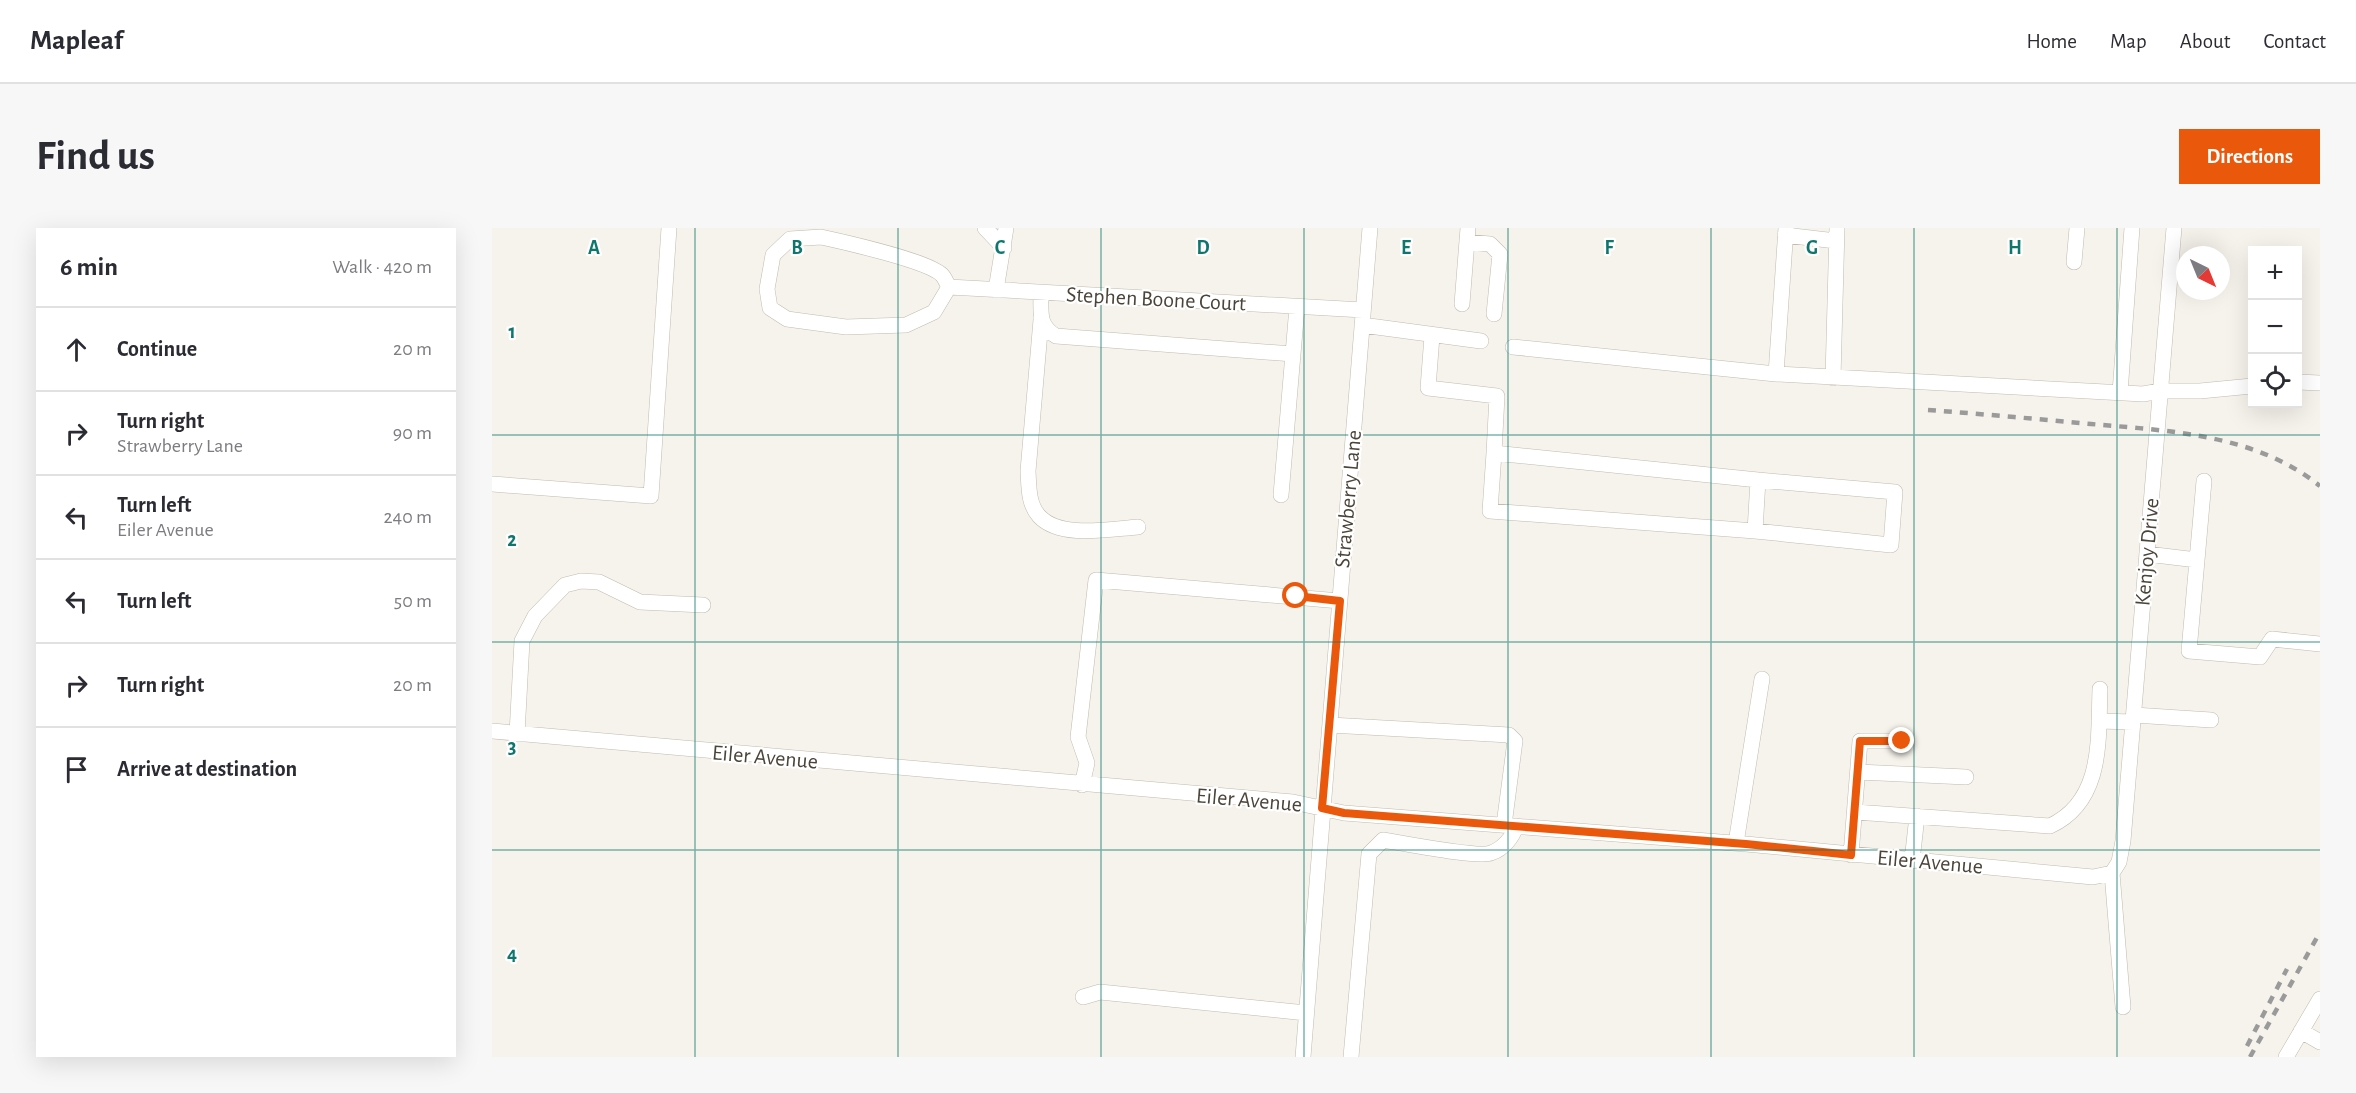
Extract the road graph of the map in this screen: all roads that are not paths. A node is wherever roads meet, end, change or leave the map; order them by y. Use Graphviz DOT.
graph roads {
  1 [pos="669,228"];
  2 [pos="985,228"];
  3 [pos="1006,228"];
  4 [pos="1370,228"];
  5 [pos="2077,228"];
  6 [pos="2132,228"];
  7 [pos="2174,228"];
  8 [pos="1786,231"];
  9 [pos="1837,234"];
  10 [pos="1468,235"];
  11 [pos="1004,248"];
  12 [pos="2074,262"];
  13 [pos="949,287"];
  14 [pos="996,290"];
  15 [pos="1041,293"];
  16 [pos="1462,304"];
  17 [pos="1297,307"];
  18 [pos="1494,314"];
  19 [pos="1363,318"];
  20 [pos="1041,320"];
  21 [pos="1431,336"];
  22 [pos="1480,341"];
  23 [pos="1513,347"];
  24 [pos="1293,354"];
  25 [pos="1776,374"];
  26 [pos="1833,378"];
  27 [pos="2302,382"];
  28 [pos="2320,382"];
  29 [pos="2248,386"];
  30 [pos="2160,391"];
  31 [pos="2120,393"];
  32 [pos="1494,453"];
  33 [pos="1758,480"];
  34 [pos="2204,481"];
  35 [pos="492,484"];
  36 [pos="1281,495"];
  37 [pos="1138,527"];
  38 [pos="1755,531"];
  39 [pos="2147,554"];
  40 [pos="2197,560"];
  41 [pos="1340,601"];
  42 [pos="703,605"];
  43 [pos="2320,644"];
  44 [pos="1762,679"];
  45 [pos="2100,689"];
  46 [pos="2134,718"];
  47 [pos="2211,720"];
  48 [pos="2098,721"];
  49 [pos="1330,725"];
  50 [pos="492,731"];
  51 [pos="517,734"];
  52 [pos="1902,741"];
  53 [pos="1858,772"];
  54 [pos="1966,777"];
  55 [pos="1082,785"];
  56 [pos="1322,808"];
  57 [pos="1855,812"];
  58 [pos="1917,816"];
  59 [pos="1510,826"];
  60 [pos="1736,843"];
  61 [pos="1851,855"];
  62 [pos="1912,861"];
  63 [pos="2112,873"];
  64 [pos="1083,997"];
  65 [pos="2320,999"];
  66 [pos="2123,1007"];
  67 [pos="1306,1013"];
  68 [pos="2301,1031"];
  69 [pos="2320,1042"];
  70 [pos="1303,1057"];
  71 [pos="1351,1057"];
  72 [pos="2286,1057"];
  1 -- 35 [label="street"];
  2 -- 11 [label="street"];
  3 -- 11 [label="street"];
  4 -- 19 [label="street, Strawberry Lane"];
  5 -- 12 [label="street"];
  6 -- 31 [label="street"];
  7 -- 30 [label="street, Kenjoy Drive"];
  8 -- 9 [label="street"];
  8 -- 25 [label="street"];
  9 -- 26 [label="street"];
  10 -- 16 [label="street"];
  10 -- 18 [label="street"];
  11 -- 14 [label="street"];
  13 -- 13 [label="street"];
  13 -- 14 [label="street, Stephen Boone Court"];
  14 -- 15 [label="street, Stephen Boone Court"];
  15 -- 17 [label="street, Stephen Boone Court"];
  15 -- 20 [label="street"];
  17 -- 19 [label="street, Stephen Boone Court"];
  17 -- 24 [label="street"];
  19 -- 21 [label="street, Stephen Boone Court"];
  19 -- 41 [label="street, Strawberry Lane"];
  20 -- 24 [label="street"];
  20 -- 37 [label="street"];
  21 -- 22 [label="street, Stephen Boone Court"];
  21 -- 32 [label="street"];
  23 -- 25 [label="street"];
  24 -- 36 [label="street"];
  25 -- 26 [label="street"];
  26 -- 31 [label="street"];
  27 -- 28 [label="street"];
  29 -- 30 [label="street"];
  30 -- 31 [label="street"];
  30 -- 39 [label="street, Kenjoy Drive"];
  32 -- 33 [label="street"];
  32 -- 38 [label="street"];
  33 -- 38 [label="street"];
  33 -- 38 [label="street"];
  34 -- 40 [label="street"];
  39 -- 40 [label="street"];
  39 -- 46 [label="street, Kenjoy Drive"];
  40 -- 43 [label="street"];
  41 -- 49 [label="street, Strawberry Lane"];
  41 -- 55 [label="street"];
  42 -- 51 [label="street"];
  44 -- 60 [label="street"];
  45 -- 48 [label="street"];
  46 -- 47 [label="street"];
  46 -- 48 [label="street"];
  46 -- 63 [label="street, Kenjoy Drive"];
  48 -- 58 [label="street"];
  49 -- 56 [label="street, Strawberry Lane"];
  49 -- 59 [label="street"];
  50 -- 51 [label="street, Eiler Avenue"];
  51 -- 55 [label="street, Eiler Avenue"];
  52 -- 53 [label="street"];
  53 -- 54 [label="street"];
  53 -- 57 [label="street"];
  55 -- 56 [label="street, Eiler Avenue"];
  56 -- 59 [label="street, Eiler Avenue"];
  56 -- 67 [label="street, Strawberry Lane"];
  57 -- 58 [label="street"];
  57 -- 61 [label="street"];
  58 -- 62 [label="street"];
  59 -- 60 [label="street, Eiler Avenue"];
  59 -- 71 [label="street"];
  60 -- 61 [label="street, Eiler Avenue"];
  61 -- 62 [label="street, Eiler Avenue"];
  62 -- 63 [label="street, Eiler Avenue"];
  63 -- 66 [label="street"];
  64 -- 67 [label="street"];
  65 -- 68 [label="street"];
  67 -- 70 [label="street, Strawberry Lane"];
  68 -- 69 [label="street"];
  68 -- 72 [label="street"];
}
